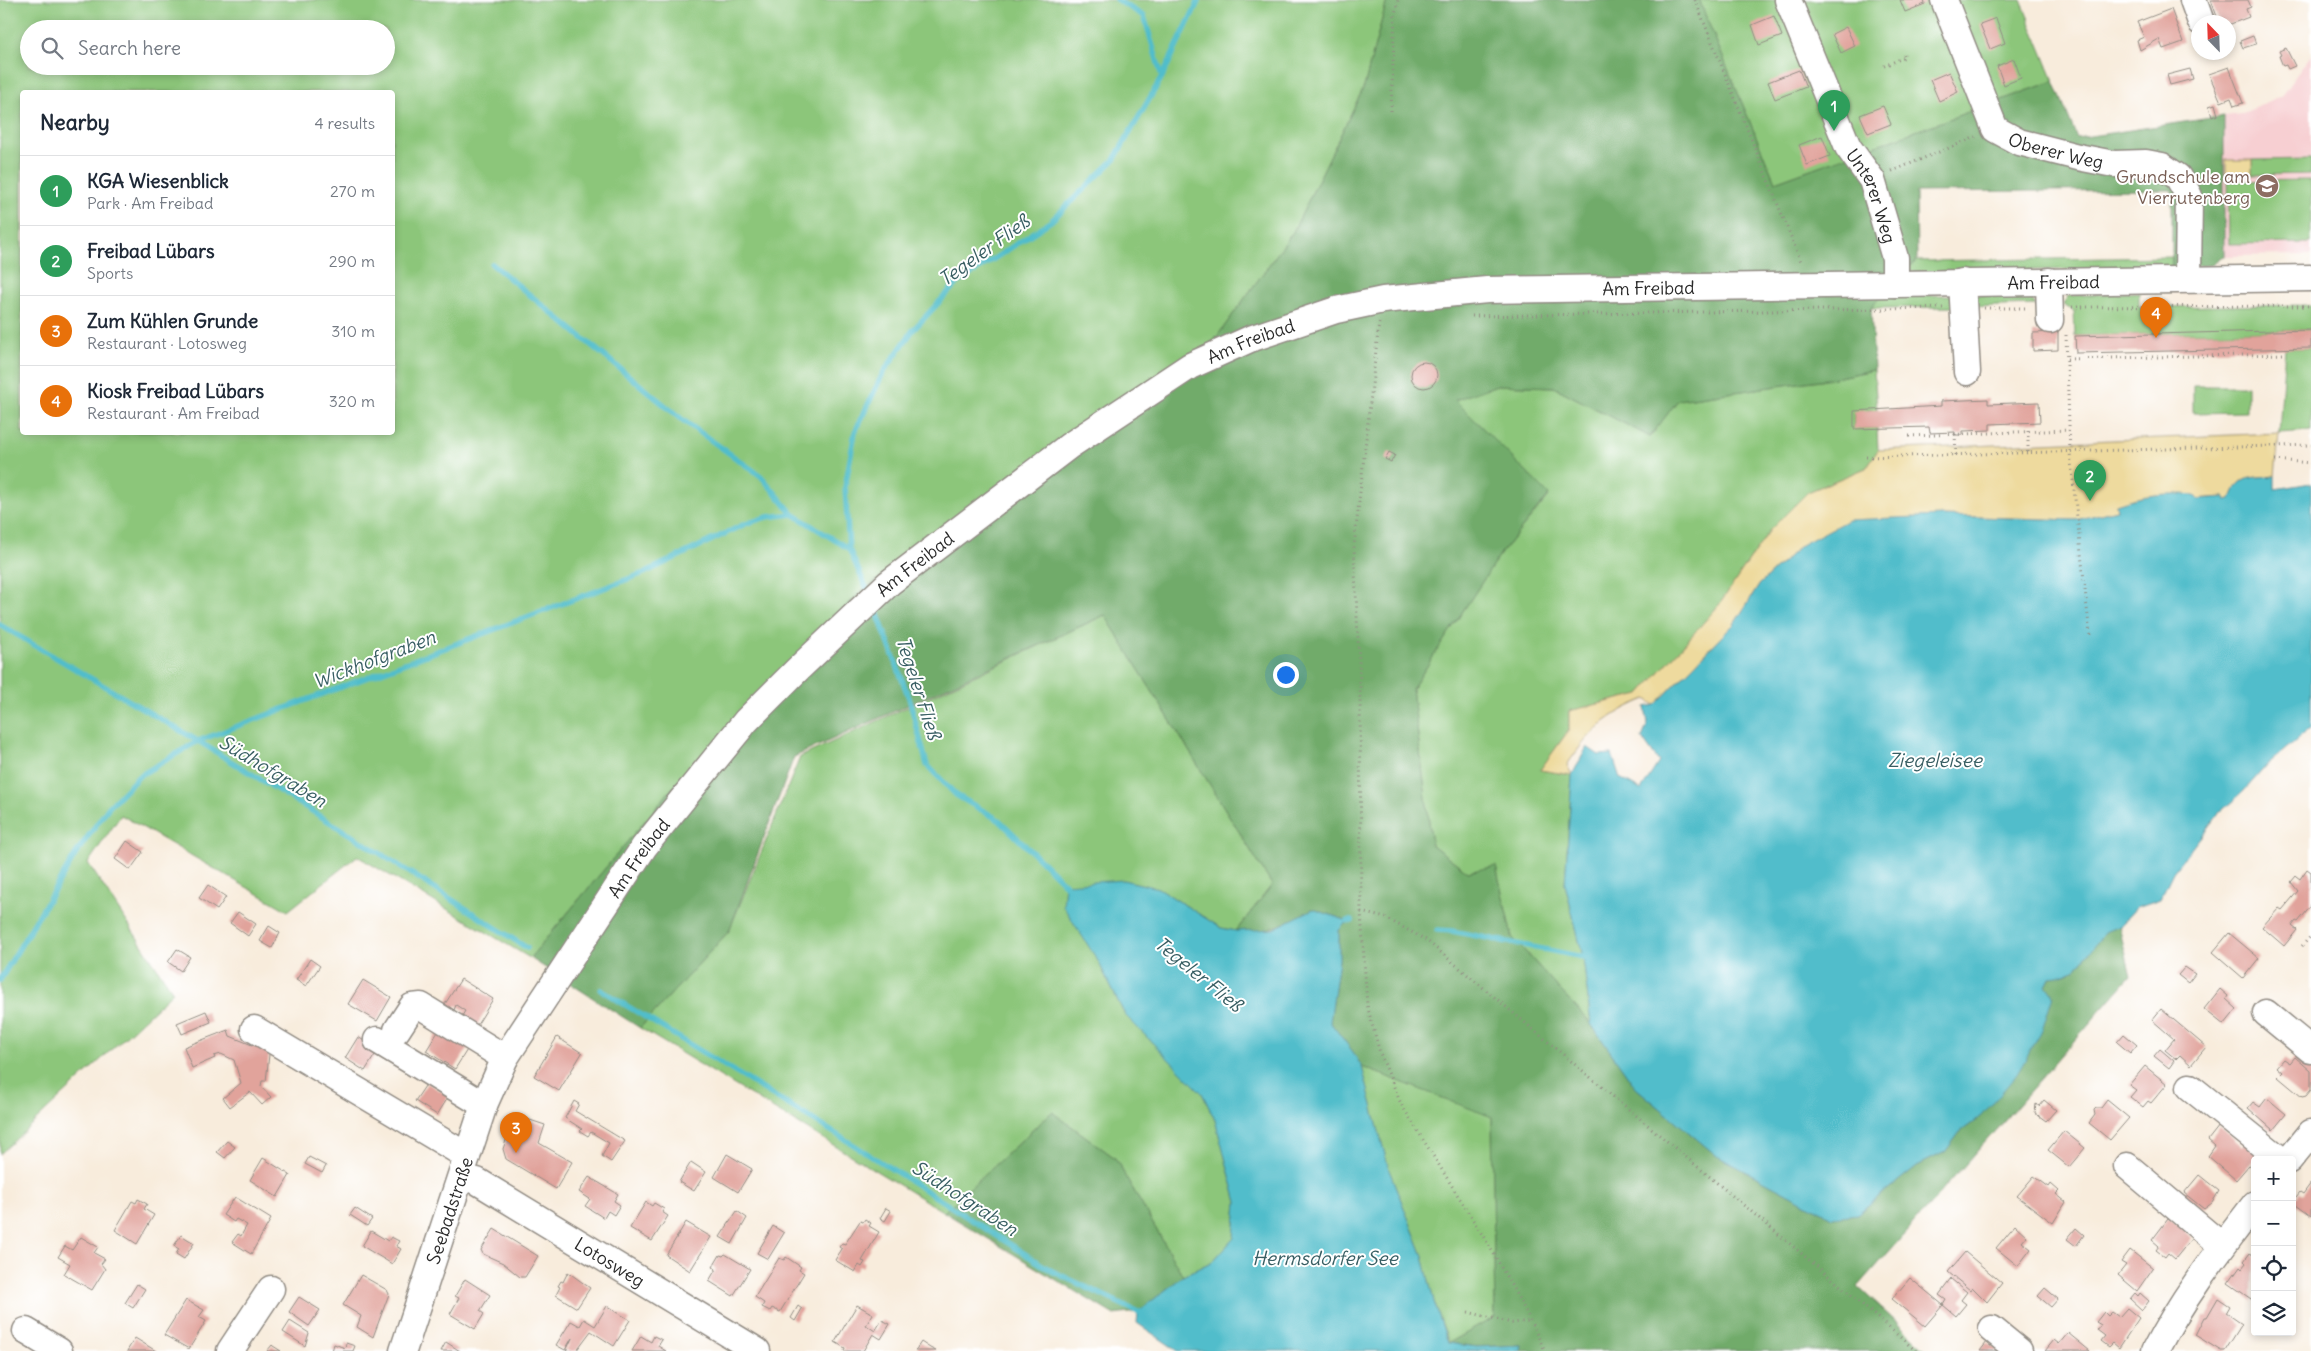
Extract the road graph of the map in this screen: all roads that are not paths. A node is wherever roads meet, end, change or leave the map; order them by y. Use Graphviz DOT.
graph roads {
  1 [pos="1788,0"];
  2 [pos="1944,0"];
  3 [pos="2193,0"];
  4 [pos="2198,15"];
  5 [pos="2311,278"];
  6 [pos="2188,279"];
  7 [pos="2049,281"];
  8 [pos="1962,282"];
  9 [pos="1895,284"];
  10 [pos="2058,326"];
  11 [pos="1967,372"];
  12 [pos="2266,1013"];
  13 [pos="254,1029"];
  14 [pos="2311,1050"];
  15 [pos="501,1065"];
  16 [pos="2190,1087"];
  17 [pos="484,1105"];
  18 [pos="2311,1133"];
  19 [pos="2276,1156"];
  20 [pos="2292,1156"];
  21 [pos="464,1166"];
  22 [pos="2127,1166"];
  23 [pos="2251,1209"];
  24 [pos="2222,1246"];
  25 [pos="271,1289"];
  26 [pos="1992,1329"];
  27 [pos="26,1330"];
  28 [pos="59,1351"];
  29 [pos="230,1351"];
  30 [pos="403,1351"];
  31 [pos="757,1351"];
  32 [pos="2019,1351"];
  33 [pos="2155,1351"];
  1 -- 9 [label="street, Unterer Weg"];
  2 -- 6 [label="street, Oberer Weg"];
  3 -- 4 [label="street"];
  5 -- 6 [label="street, Am Freibad"];
  6 -- 7 [label="street, Am Freibad"];
  7 -- 8 [label="street, Am Freibad"];
  7 -- 10 [label="street"];
  8 -- 9 [label="street, Am Freibad"];
  8 -- 11 [label="street"];
  9 -- 15 [label="street, Am Freibad"];
  12 -- 14 [label="street"];
  13 -- 21 [label="street, Lotosweg"];
  15 -- 17 [label="street, Seebadstraße"];
  15 -- 17 [label="street"];
  16 -- 19 [label="street"];
  17 -- 21 [label="street, Seebadstraße"];
  18 -- 20 [label="street"];
  21 -- 30 [label="street, Seebadstraße"];
  21 -- 31 [label="street, Lotosweg"];
  22 -- 24 [label="street"];
  23 -- 24 [label="street"];
  24 -- 33 [label="street"];
  25 -- 29 [label="street"];
  26 -- 32 [label="street"];
  27 -- 28 [label="street"];
}
